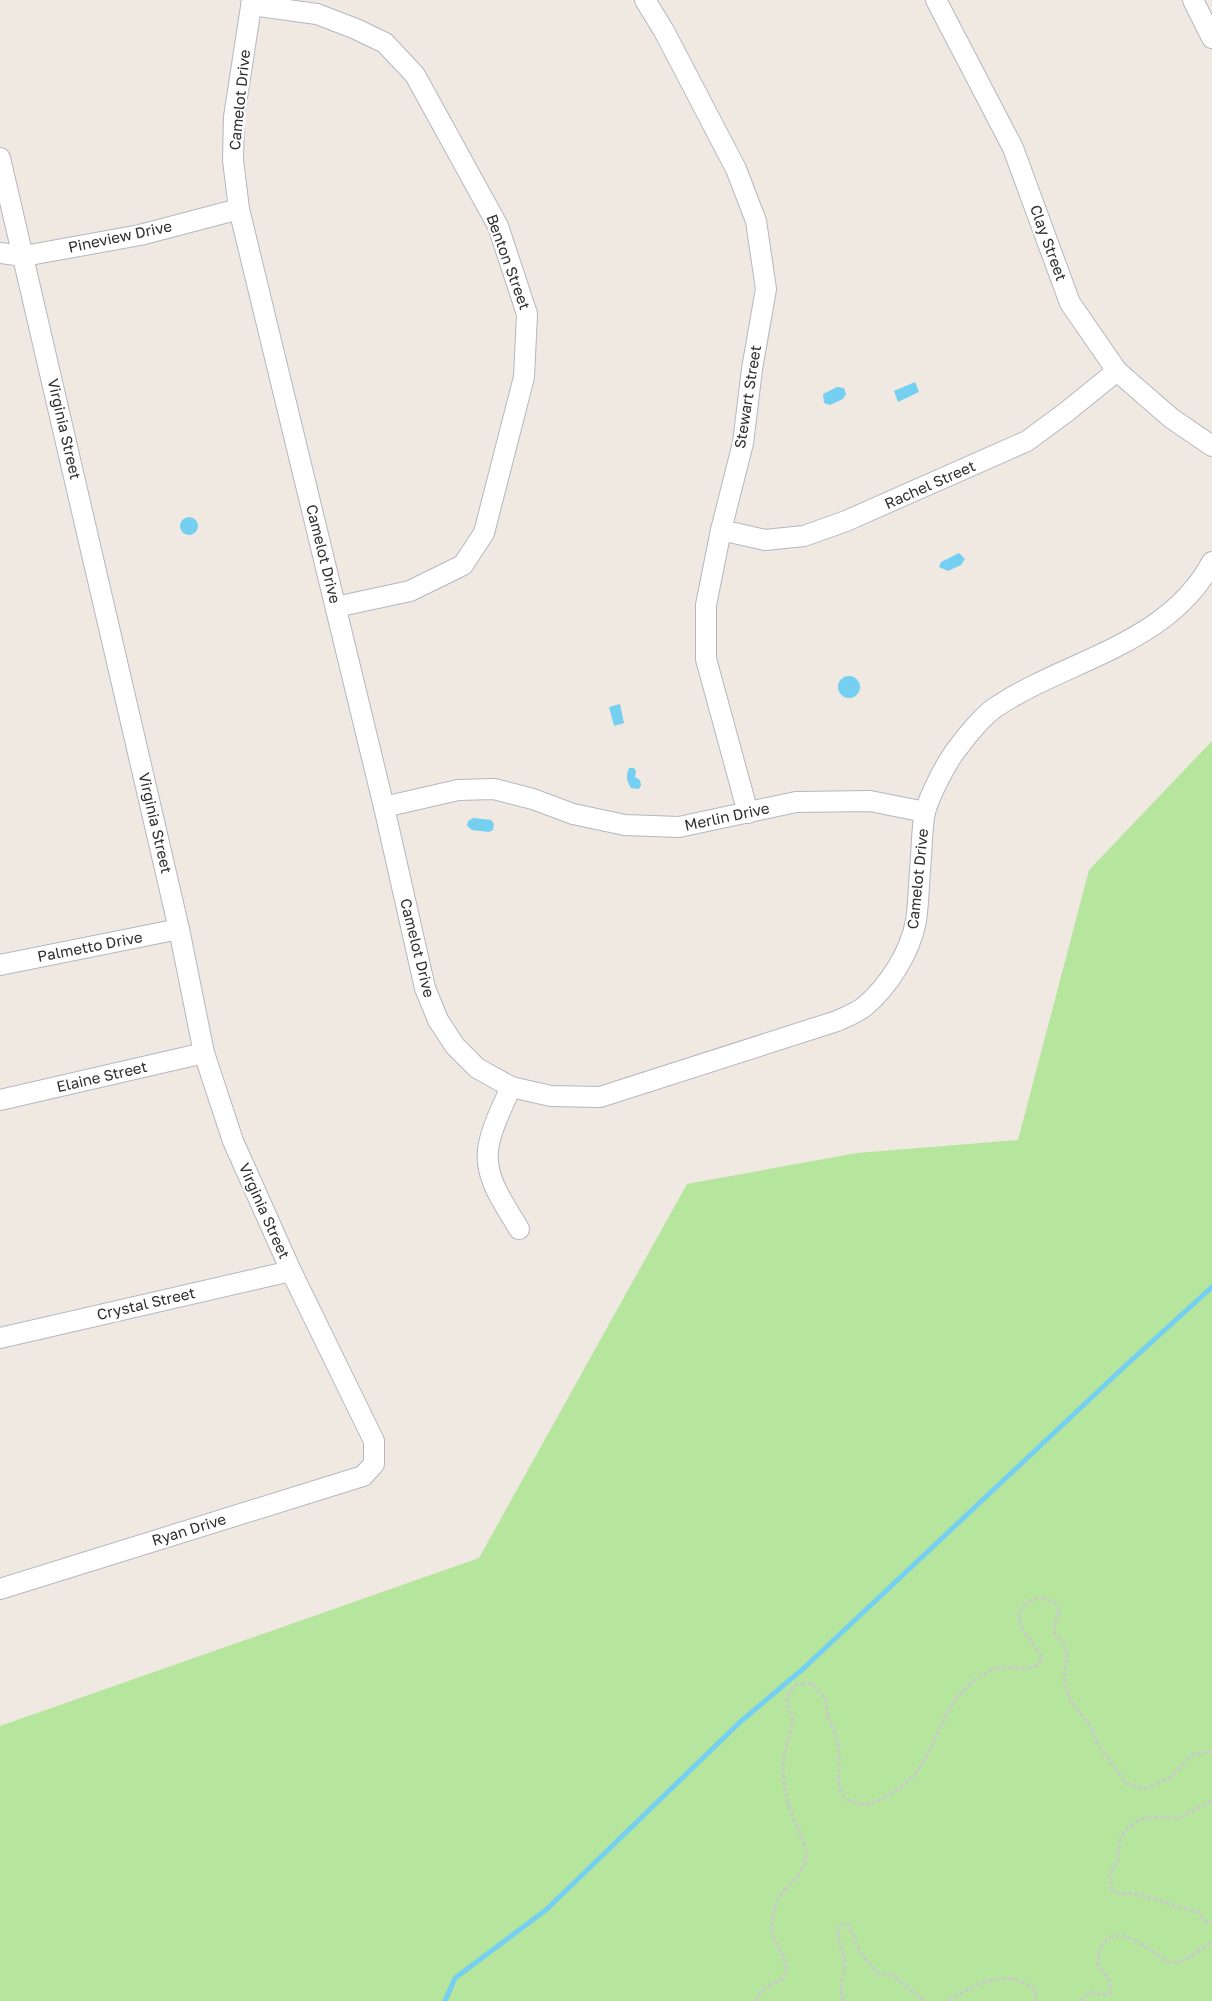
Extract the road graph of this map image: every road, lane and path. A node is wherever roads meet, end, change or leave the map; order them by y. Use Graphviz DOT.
graph roads {
  1 [pos="645,0"];
  2 [pos="936,0"];
  3 [pos="1193,0"];
  4 [pos="252,3"];
  5 [pos="1212,38"];
  6 [pos="0,158"];
  7 [pos="239,209"];
  8 [pos="0,253"];
  9 [pos="24,256"];
  10 [pos="1117,371"];
  11 [pos="1212,446"];
  12 [pos="721,530"];
  13 [pos="1212,562"];
  14 [pos="336,607"];
  15 [pos="384,807"];
  16 [pos="925,812"];
  17 [pos="748,813"];
  18 [pos="179,929"];
  19 [pos="0,965"];
  20 [pos="204,1053"];
  21 [pos="511,1088"];
  22 [pos="0,1100"];
  23 [pos="519,1229"];
  24 [pos="291,1271"];
  25 [pos="0,1338"];
  26 [pos="374,1464"];
  27 [pos="0,1589"];
  28 [pos="1212,1752"];
  29 [pos="1212,1802"];
  30 [pos="1212,1922"];
  31 [pos="1212,1942"];
  32 [pos="756,2001"];
  33 [pos="844,2001"];
  34 [pos="925,2001"];
  35 [pos="948,2001"];
  36 [pos="1036,2001"];
  37 [pos="1080,2001"];
  1 -- 12 [label="street, Stewart Street"];
  2 -- 10 [label="street, Clay Street"];
  3 -- 5 [label="street"];
  4 -- 7 [label="street, Camelot Drive"];
  4 -- 14 [label="street, Benton Street"];
  6 -- 9 [label="street, Virginia Street"];
  7 -- 9 [label="street, Pineview Drive"];
  7 -- 14 [label="street, Camelot Drive"];
  8 -- 9 [label="street, Pineview Drive"];
  9 -- 18 [label="street, Virginia Street"];
  10 -- 11 [label="street, Clay Street"];
  10 -- 12 [label="street, Rachel Street"];
  12 -- 17 [label="street, Stewart Street"];
  13 -- 16 [label="street, Camelot Drive"];
  14 -- 15 [label="street, Camelot Drive"];
  15 -- 17 [label="street, Merlin Drive"];
  15 -- 21 [label="street, Camelot Drive"];
  16 -- 17 [label="street, Merlin Drive"];
  16 -- 21 [label="street, Camelot Drive"];
  18 -- 19 [label="street, Palmetto Drive"];
  18 -- 20 [label="street, Virginia Street"];
  20 -- 22 [label="street, Elaine Street"];
  20 -- 24 [label="street, Virginia Street"];
  21 -- 23 [label="street"];
  24 -- 25 [label="street, Crystal Street"];
  24 -- 26 [label="street, Virginia Street"];
  26 -- 27 [label="street, Ryan Drive"];
  28 -- 32 [label="path"];
  29 -- 30 [label="path"];
  31 -- 37 [label="path"];
  33 -- 34 [label="path"];
  35 -- 36 [label="path"];
}
